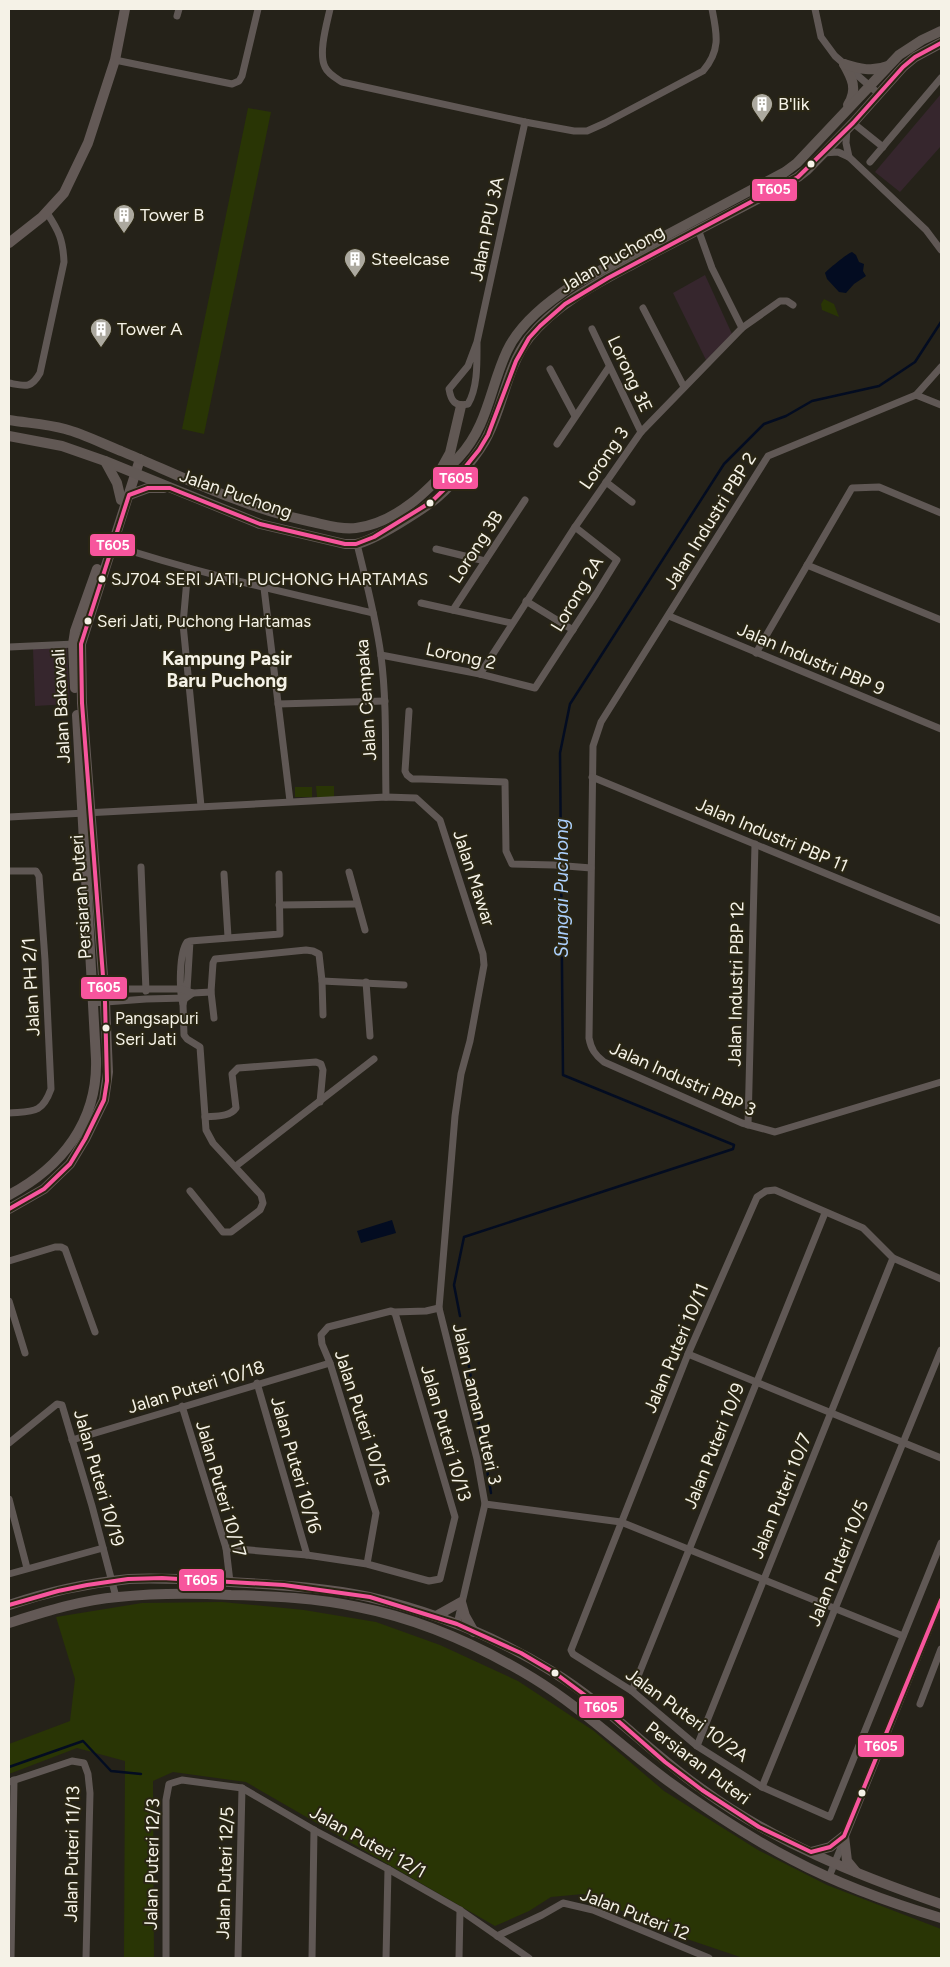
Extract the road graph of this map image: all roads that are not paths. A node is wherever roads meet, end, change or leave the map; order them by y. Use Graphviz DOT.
graph roads {
  1 [pos="125,9"];
  2 [pos="258,9"];
  3 [pos="330,9"];
  4 [pos="712,9"];
  5 [pos="815,9"];
  6 [pos="941,31"];
  7 [pos="941,43"];
  8 [pos="115,60"];
  9 [pos="844,64"];
  10 [pos="888,66"];
  11 [pos="941,78"];
  12 [pos="870,86"];
  13 [pos="879,94"];
  14 [pos="840,118"];
  15 [pos="525,122"];
  16 [pos="850,126"];
  17 [pos="883,147"];
  18 [pos="824,153"];
  19 [pos="849,157"];
  20 [pos="870,162"];
  21 [pos="47,213"];
  22 [pos="698,229"];
  23 [pos="9,243"];
  24 [pos="941,250"];
  25 [pos="793,305"];
  26 [pos="643,308"];
  27 [pos="742,328"];
  28 [pos="592,329"];
  29 [pos="477,342"];
  30 [pos="609,367"];
  31 [pos="941,367"];
  32 [pos="550,369"];
  33 [pos="9,383"];
  34 [pos="684,387"];
  35 [pos="916,396"];
  36 [pos="941,405"];
  37 [pos="461,406"];
  38 [pos="575,416"];
  39 [pos="9,420"];
  40 [pos="640,432"];
  41 [pos="9,436"];
  42 [pos="556,444"];
  43 [pos="138,458"];
  44 [pos="105,461"];
  45 [pos="133,473"];
  46 [pos="606,482"];
  47 [pos="170,488"];
  48 [pos="426,492"];
  49 [pos="125,498"];
  50 [pos="525,500"];
  51 [pos="632,502"];
  52 [pos="941,513"];
  53 [pos="574,527"];
  54 [pos="109,544"];
  55 [pos="357,544"];
  56 [pos="436,549"];
  57 [pos="485,561"];
  58 [pos="807,565"];
  59 [pos="188,568"];
  60 [pos="264,588"];
  61 [pos="526,601"];
  62 [pos="421,603"];
  63 [pos="453,610"];
  64 [pos="373,613"];
  65 [pos="669,616"];
  66 [pos="941,620"];
  67 [pos="511,624"];
  68 [pos="573,630"];
  69 [pos="77,644"];
  70 [pos="9,647"];
  71 [pos="756,653"];
  72 [pos="381,655"];
  73 [pos="480,674"];
  74 [pos="535,688"];
  75 [pos="385,701"];
  76 [pos="278,704"];
  77 [pos="408,711"];
  78 [pos="941,729"];
  79 [pos="592,777"];
  80 [pos="386,797"];
  81 [pos="290,801"];
  82 [pos="201,806"];
  83 [pos="87,813"];
  84 [pos="9,817"];
  85 [pos="755,844"];
  86 [pos="141,867"];
  87 [pos="590,868"];
  88 [pos="9,871"];
  89 [pos="349,872"];
  90 [pos="224,874"];
  91 [pos="279,874"];
  92 [pos="357,904"];
  93 [pos="279,905"];
  94 [pos="941,921"];
  95 [pos="365,930"];
  96 [pos="228,937"];
  97 [pos="322,981"];
  98 [pos="366,982"];
  99 [pos="404,984"];
  100 [pos="146,988"];
  101 [pos="104,989"];
  102 [pos="92,990"];
  103 [pos="187,991"];
  104 [pos="212,992"];
  105 [pos="146,999"];
  106 [pos="183,1000"];
  107 [pos="105,1002"];
  108 [pos="92,1003"];
  109 [pos="323,1015"];
  110 [pos="214,1018"];
  111 [pos="370,1036"];
  112 [pos="374,1059"];
  113 [pos="941,1082"];
  114 [pos="320,1102"];
  115 [pos="9,1113"];
  116 [pos="205,1117"];
  117 [pos="748,1125"];
  118 [pos="236,1166"];
  119 [pos="190,1191"];
  120 [pos="9,1195"];
  121 [pos="9,1209"];
  122 [pos="825,1213"];
  123 [pos="893,1258"];
  124 [pos="9,1261"];
  125 [pos="941,1279"];
  126 [pos="9,1301"];
  127 [pos="439,1308"];
  128 [pos="395,1315"];
  129 [pos="94,1332"];
  130 [pos="941,1350"];
  131 [pos="25,1353"];
  132 [pos="688,1354"];
  133 [pos="330,1363"];
  134 [pos="756,1382"];
  135 [pos="257,1383"];
  136 [pos="182,1406"];
  137 [pos="831,1413"];
  138 [pos="72,1440"];
  139 [pos="903,1442"];
  140 [pos="9,1443"];
  141 [pos="941,1458"];
  142 [pos="9,1499"];
  143 [pos="485,1504"];
  144 [pos="621,1522"];
  145 [pos="941,1543"];
  146 [pos="103,1548"];
  147 [pos="226,1548"];
  148 [pos="688,1549"];
  149 [pos="307,1555"];
  150 [pos="367,1564"];
  151 [pos="27,1568"];
  152 [pos="9,1574"];
  153 [pos="764,1580"];
  154 [pos="113,1582"];
  155 [pos="230,1582"];
  156 [pos="116,1597"];
  157 [pos="941,1600"];
  158 [pos="461,1602"];
  159 [pos="9,1605"];
  160 [pos="835,1609"];
  161 [pos="436,1616"];
  162 [pos="9,1623"];
  163 [pos="456,1624"];
  164 [pos="436,1630"];
  165 [pos="474,1632"];
  166 [pos="903,1636"];
  167 [pos="479,1649"];
  168 [pos="571,1650"];
  169 [pos="941,1653"];
  170 [pos="632,1691"];
  171 [pos="920,1704"];
  172 [pos="697,1746"];
  173 [pos="182,1780"];
  174 [pos="12,1781"];
  175 [pos="762,1787"];
  176 [pos="242,1788"];
  177 [pos="314,1830"];
  178 [pos="844,1836"];
  179 [pos="810,1852"];
  180 [pos="833,1864"];
  181 [pos="388,1869"];
  182 [pos="857,1874"];
  183 [pos="829,1877"];
  184 [pos="941,1904"];
  185 [pos="460,1910"];
  186 [pos="941,1918"];
  187 [pos="497,1936"];
  188 [pos="11,1958"];
  189 [pos="86,1958"];
  190 [pos="166,1958"];
  191 [pos="238,1958"];
  192 [pos="312,1958"];
  193 [pos="386,1958"];
  194 [pos="459,1958"];
  195 [pos="529,1958"];
  196 [pos="709,1958"];
  1 -- 8 [label="main road"];
  2 -- 8 [label="street"];
  3 -- 15 [label="street"];
  4 -- 15 [label="street"];
  5 -- 9 [label="street"];
  6 -- 10 [label="main road, Jalan Puchong"];
  7 -- 13 [label="main road, Jalan Puchong"];
  8 -- 21 [label="main road"];
  9 -- 10 [label="main road"];
  9 -- 12 [label="street"];
  9 -- 14 [label="main road"];
  10 -- 12 [label="main road, Jalan Puchong"];
  11 -- 17 [label="street"];
  12 -- 13 [label="street"];
  12 -- 14 [label="main road, Jalan Puchong"];
  13 -- 16 [label="main road, Jalan Puchong"];
  14 -- 48 [label="main road, Jalan Puchong"];
  15 -- 29 [label="street, Jalan PPU 3A"];
  16 -- 17 [label="street"];
  16 -- 18 [label="main road, Jalan Puchong"];
  16 -- 19 [label="street"];
  17 -- 20 [label="street"];
  18 -- 19 [label="street"];
  18 -- 22 [label="main road, Jalan Puchong"];
  19 -- 24 [label="street"];
  21 -- 23 [label="main road"];
  21 -- 33 [label="street"];
  22 -- 27 [label="street"];
  22 -- 55 [label="main road, Jalan Puchong"];
  25 -- 27 [label="street, Lorong 3"];
  26 -- 34 [label="street"];
  27 -- 34 [label="street, Lorong 3"];
  28 -- 30 [label="street, Lorong 3E"];
  29 -- 37 [label="street, Jalan PPU 3A"];
  29 -- 37 [label="street, Jalan PPU 3A"];
  30 -- 38 [label="street"];
  30 -- 40 [label="street, Lorong 3E"];
  31 -- 35 [label="street, Jalan Industri PBP 2"];
  32 -- 38 [label="street"];
  34 -- 40 [label="street, Lorong 3"];
  35 -- 36 [label="street"];
  35 -- 65 [label="street, Jalan Industri PBP 2"];
  37 -- 48 [label="main road"];
  38 -- 42 [label="street"];
  39 -- 43 [label="main road, Jalan Puchong"];
  40 -- 46 [label="street, Lorong 3"];
  41 -- 44 [label="main road, Jalan Puchong"];
  43 -- 45 [label="main road, Jalan Bakawali"];
  43 -- 48 [label="main road, Jalan Puchong"];
  44 -- 45 [label="main road, Jalan Puchong"];
  44 -- 49 [label="main road"];
  45 -- 47 [label="main road, Jalan Puchong"];
  45 -- 49 [label="main road, Jalan Bakawali"];
  46 -- 51 [label="street"];
  46 -- 53 [label="street, Lorong 3"];
  47 -- 49 [label="main road"];
  47 -- 55 [label="main road, Jalan Puchong"];
  49 -- 54 [label="main road, Jalan Bakawali"];
  50 -- 57 [label="street, Lorong 3B"];
  52 -- 58 [label="street"];
  53 -- 61 [label="street, Lorong 3"];
  53 -- 68 [label="street, Lorong 2A"];
  54 -- 59 [label="street"];
  54 -- 69 [label="main road, Jalan Bakawali"];
  55 -- 64 [label="street, Jalan Cempaka"];
  56 -- 57 [label="street"];
  57 -- 63 [label="street, Lorong 3B"];
  58 -- 66 [label="street"];
  58 -- 71 [label="street"];
  59 -- 60 [label="street"];
  59 -- 82 [label="street"];
  60 -- 64 [label="street"];
  60 -- 76 [label="street"];
  61 -- 67 [label="street, Lorong 3"];
  61 -- 68 [label="street"];
  62 -- 63 [label="street"];
  63 -- 67 [label="street"];
  64 -- 72 [label="street, Jalan Cempaka"];
  65 -- 71 [label="street, Jalan Industri PBP 9"];
  65 -- 79 [label="street, Jalan Industri PBP 2"];
  67 -- 73 [label="street, Lorong 3"];
  68 -- 74 [label="street, Lorong 2A"];
  69 -- 70 [label="street"];
  69 -- 83 [label="main road, Jalan Bakawali"];
  71 -- 78 [label="street, Jalan Industri PBP 9"];
  72 -- 73 [label="street, Lorong 2"];
  72 -- 75 [label="street, Jalan Cempaka"];
  73 -- 74 [label="street, Lorong 2"];
  75 -- 76 [label="street"];
  75 -- 80 [label="street, Jalan Cempaka"];
  76 -- 81 [label="street"];
  77 -- 87 [label="street"];
  79 -- 85 [label="street, Jalan Industri PBP 11"];
  79 -- 87 [label="street, Jalan Industri PBP 3"];
  80 -- 81 [label="street, Jalan Mawar"];
  80 -- 127 [label="street, Jalan Mawar"];
  81 -- 82 [label="street, Jalan Mawar"];
  82 -- 83 [label="street, Jalan Mawar"];
  83 -- 84 [label="street, Jalan Mawar"];
  83 -- 101 [label="main road, Persiaran Puteri"];
  83 -- 102 [label="main road, Persiaran Puteri"];
  85 -- 94 [label="street, Jalan Industri PBP 11"];
  85 -- 117 [label="street, Jalan Industri PBP 12"];
  86 -- 100 [label="street"];
  87 -- 117 [label="street, Jalan Industri PBP 3"];
  88 -- 115 [label="street, Jalan PH 2/1"];
  89 -- 92 [label="street"];
  90 -- 96 [label="street"];
  91 -- 93 [label="street"];
  92 -- 93 [label="street"];
  92 -- 95 [label="street"];
  93 -- 96 [label="street"];
  96 -- 103 [label="street"];
  97 -- 98 [label="street"];
  97 -- 104 [label="street"];
  97 -- 109 [label="street"];
  98 -- 99 [label="street"];
  98 -- 111 [label="street"];
  100 -- 101 [label="street"];
  100 -- 103 [label="street"];
  100 -- 105 [label="street"];
  101 -- 102 [label="street"];
  101 -- 107 [label="main road, Persiaran Puteri"];
  102 -- 108 [label="main road, Persiaran Puteri"];
  103 -- 104 [label="street"];
  103 -- 106 [label="street"];
  103 -- 106 [label="street"];
  104 -- 110 [label="street"];
  105 -- 106 [label="street"];
  105 -- 107 [label="street"];
  106 -- 116 [label="street"];
  107 -- 108 [label="street"];
  107 -- 121 [label="main road, Persiaran Puteri"];
  108 -- 120 [label="main road, Persiaran Puteri"];
  112 -- 114 [label="street"];
  113 -- 117 [label="street, Jalan Industri PBP 3"];
  114 -- 116 [label="street"];
  114 -- 118 [label="street"];
  116 -- 118 [label="street"];
  118 -- 119 [label="street"];
  122 -- 123 [label="street"];
  122 -- 132 [label="street, Jalan Puteri 10/11"];
  122 -- 134 [label="street, Jalan Puteri 10/9"];
  123 -- 125 [label="street"];
  123 -- 137 [label="street, Jalan Puteri 10/7"];
  124 -- 129 [label="street"];
  126 -- 131 [label="street"];
  127 -- 128 [label="street"];
  127 -- 143 [label="street, Jalan Laman Puteri 3"];
  128 -- 133 [label="street, Jalan Puteri 10/15"];
  128 -- 150 [label="street, Jalan Puteri 10/13"];
  130 -- 139 [label="street, Jalan Puteri 10/5"];
  132 -- 134 [label="street"];
  132 -- 144 [label="street, Jalan Puteri 10/11"];
  133 -- 135 [label="street, Jalan Puteri 10/18"];
  133 -- 150 [label="street, Jalan Puteri 10/15"];
  134 -- 137 [label="street"];
  134 -- 148 [label="street, Jalan Puteri 10/9"];
  135 -- 136 [label="street, Jalan Puteri 10/18"];
  135 -- 149 [label="street, Jalan Puteri 10/16"];
  136 -- 138 [label="street, Jalan Puteri 10/18"];
  136 -- 147 [label="street, Jalan Puteri 10/17"];
  137 -- 139 [label="street"];
  137 -- 153 [label="street, Jalan Puteri 10/7"];
  138 -- 140 [label="street, Jalan Puteri 10/19"];
  138 -- 146 [label="street, Jalan Puteri 10/19"];
  139 -- 141 [label="street"];
  139 -- 160 [label="street, Jalan Puteri 10/5"];
  142 -- 151 [label="street"];
  143 -- 144 [label="street"];
  143 -- 158 [label="street, Jalan Laman Puteri 3"];
  144 -- 148 [label="street"];
  144 -- 168 [label="street, Jalan Puteri 10/11"];
  145 -- 166 [label="street"];
  146 -- 151 [label="street"];
  146 -- 154 [label="street, Jalan Puteri 10/19"];
  147 -- 149 [label="street, Jalan Puteri 10/13"];
  147 -- 155 [label="street, Jalan Puteri 10/17"];
  148 -- 153 [label="street"];
  148 -- 170 [label="street, Jalan Puteri 10/9"];
  149 -- 150 [label="street, Jalan Puteri 10/13"];
  151 -- 152 [label="street"];
  153 -- 160 [label="street"];
  153 -- 172 [label="street, Jalan Puteri 10/7"];
  154 -- 155 [label="main road, Persiaran Puteri"];
  154 -- 156 [label="street, Jalan Puteri 10/19"];
  154 -- 159 [label="main road, Persiaran Puteri"];
  155 -- 161 [label="main road, Persiaran Puteri"];
  156 -- 162 [label="main road, Persiaran Puteri"];
  156 -- 164 [label="main road, Persiaran Puteri"];
  157 -- 178 [label="street"];
  158 -- 161 [label="main road"];
  158 -- 163 [label="street, Jalan Laman Puteri 3"];
  158 -- 165 [label="main road"];
  160 -- 166 [label="street"];
  160 -- 175 [label="street, Jalan Puteri 10/5"];
  161 -- 163 [label="main road, Persiaran Puteri"];
  163 -- 164 [label="main road"];
  163 -- 165 [label="main road, Persiaran Puteri"];
  163 -- 167 [label="main road"];
  164 -- 167 [label="main road, Persiaran Puteri"];
  165 -- 179 [label="main road, Persiaran Puteri"];
  166 -- 175 [label="street, Jalan Puteri 10/2A"];
  167 -- 183 [label="main road, Persiaran Puteri"];
  168 -- 170 [label="street, Jalan Puteri 10/2A"];
  169 -- 171 [label="street"];
  170 -- 172 [label="street, Jalan Puteri 10/2A"];
  172 -- 175 [label="street, Jalan Puteri 10/2A"];
  173 -- 176 [label="street, Jalan Puteri 12/1"];
  173 -- 190 [label="street, Jalan Puteri 12/3"];
  174 -- 188 [label="street"];
  174 -- 189 [label="street, Jalan Puteri 11/13"];
  176 -- 177 [label="street, Jalan Puteri 12/1"];
  176 -- 191 [label="street, Jalan Puteri 12/5"];
  177 -- 181 [label="street, Jalan Puteri 12/1"];
  177 -- 192 [label="street"];
  178 -- 179 [label="main road"];
  178 -- 180 [label="street"];
  178 -- 182 [label="main road"];
  179 -- 180 [label="main road, Persiaran Puteri"];
  180 -- 182 [label="main road, Persiaran Puteri"];
  180 -- 183 [label="street"];
  181 -- 185 [label="street, Jalan Puteri 12/1"];
  181 -- 193 [label="street"];
  182 -- 184 [label="main road, Persiaran Puteri"];
  183 -- 186 [label="main road, Persiaran Puteri"];
  185 -- 187 [label="street, Jalan Puteri 12/1"];
  185 -- 194 [label="street"];
  187 -- 195 [label="street, Jalan Puteri 12/1"];
  187 -- 196 [label="street, Jalan Puteri 12"];
}
